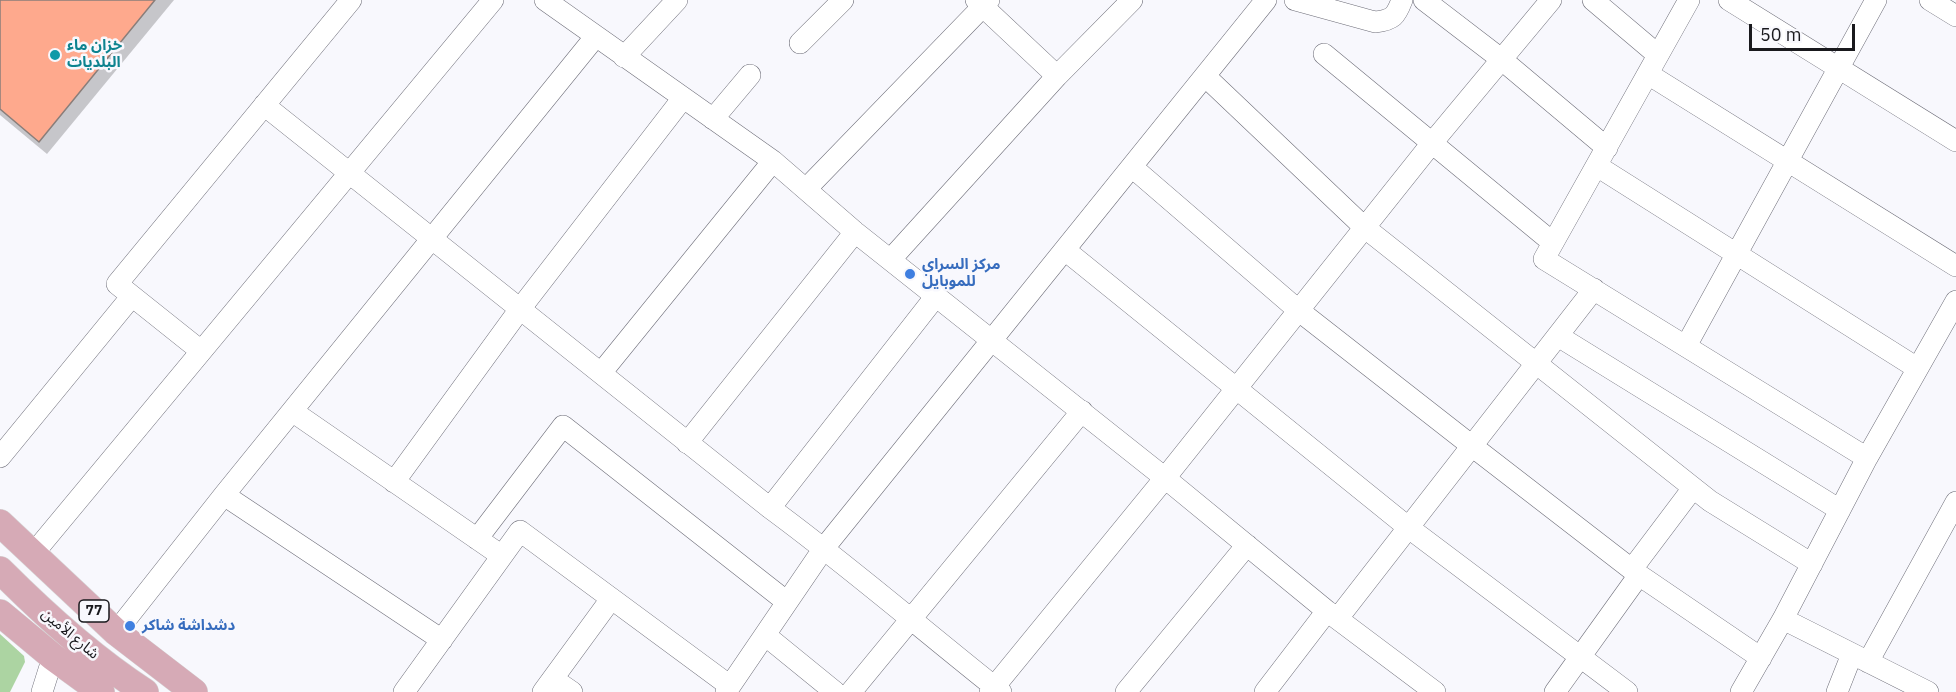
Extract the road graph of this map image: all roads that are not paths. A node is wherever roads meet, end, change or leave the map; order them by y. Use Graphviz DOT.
graph roads {
  1 [pos="351,0"];
  2 [pos="493,0"];
  3 [pos="545,0"];
  4 [pos="678,0"];
  5 [pos="843,0"];
  6 [pos="1132,0"];
  7 [pos="1266,0"];
  8 [pos="1295,0"];
  9 [pos="1402,0"];
  10 [pos="1424,0"];
  11 [pos="1551,0"];
  12 [pos="1593,0"];
  13 [pos="1689,0"];
  14 [pos="1729,0"];
  15 [pos="1876,0"];
  16 [pos="1930,0"];
  17 [pos="982,2"];
  18 [pos="1956,16"];
  19 [pos="596,36"];
  20 [pos="800,43"];
  21 [pos="1324,54"];
  22 [pos="1658,56"];
  23 [pos="624,57"];
  24 [pos="1501,59"];
  25 [pos="1838,68"];
  26 [pos="750,75"];
  27 [pos="1648,75"];
  28 [pos="1057,76"];
  29 [pos="1204,76"];
  30 [pos="683,98"];
  31 [pos="264,105"];
  32 [pos="713,119"];
  33 [pos="1956,141"];
  34 [pos="1432,143"];
  35 [pos="1607,148"];
  36 [pos="773,161"];
  37 [pos="1787,161"];
  38 [pos="1597,166"];
  39 [pos="1132,167"];
  40 [pos="350,173"];
  41 [pos="806,189"];
  42 [pos="1364,227"];
  43 [pos="855,232"];
  44 [pos="432,239"];
  45 [pos="1552,242"];
  46 [pos="1065,250"];
  47 [pos="1736,255"];
  48 [pos="891,259"];
  49 [pos="1956,266"];
  50 [pos="1594,289"];
  51 [pos="132,296"];
  52 [pos="936,296"];
  53 [pos="1956,301"];
  54 [pos="520,309"];
  55 [pos="1298,310"];
  56 [pos="1950,324"];
  57 [pos="1558,336"];
  58 [pos="992,340"];
  59 [pos="1686,346"];
  60 [pos="201,351"];
  61 [pos="1536,364"];
  62 [pos="1917,368"];
  63 [pos="601,374"];
  64 [pos="1235,389"];
  65 [pos="292,411"];
  66 [pos="1082,411"];
  67 [pos="687,442"];
  68 [pos="1472,446"];
  69 [pos="0,457"];
  70 [pos="1867,458"];
  71 [pos="1165,478"];
  72 [pos="394,482"];
  73 [pos="1693,488"];
  74 [pos="224,495"];
  75 [pos="1956,502"];
  76 [pos="770,508"];
  77 [pos="1840,510"];
  78 [pos="0,523"];
  79 [pos="1409,528"];
  80 [pos="477,539"];
  81 [pos="1247,545"];
  82 [pos="824,548"];
  83 [pos="33,554"];
  84 [pos="502,556"];
  85 [pos="1812,564"];
  86 [pos="0,570"];
  87 [pos="1635,572"];
  88 [pos="611,598"];
  89 [pos="787,602"];
  90 [pos="0,613"];
  91 [pos="1333,614"];
  92 [pos="1783,619"];
  93 [pos="910,620"];
  94 [pos="116,632"];
  95 [pos="765,635"];
  96 [pos="442,640"];
  97 [pos="52,657"];
  98 [pos="1580,657"];
  99 [pos="1761,658"];
  100 [pos="1860,658"];
  101 [pos="548,685"];
  102 [pos="728,689"];
  103 [pos="995,690"];
  104 [pos="42,692"];
  105 [pos="100,692"];
  106 [pos="145,692"];
  107 [pos="194,692"];
  108 [pos="404,692"];
  109 [pos="572,692"];
  110 [pos="835,692"];
  111 [pos="851,692"];
  112 [pos="1126,692"];
  113 [pos="1265,692"];
  114 [pos="1435,692"];
  115 [pos="1555,692"];
  116 [pos="1627,692"];
  117 [pos="1741,692"];
  118 [pos="1837,692"];
  119 [pos="1928,692"];
  1 -- 31 [label="street"];
  2 -- 40 [label="street"];
  3 -- 19 [label="street"];
  4 -- 23 [label="street"];
  5 -- 20 [label="street"];
  6 -- 28 [label="street"];
  7 -- 29 [label="street"];
  8 -- 9 [label="street"];
  10 -- 24 [label="street"];
  11 -- 24 [label="street"];
  12 -- 22 [label="street"];
  13 -- 22 [label="street"];
  14 -- 25 [label="street"];
  15 -- 25 [label="street"];
  16 -- 18 [label="street"];
  17 -- 28 [label="street"];
  17 -- 41 [label="street"];
  19 -- 23 [label="street"];
  19 -- 44 [label="street"];
  21 -- 34 [label="street"];
  22 -- 27 [label="street"];
  23 -- 30 [label="street"];
  24 -- 34 [label="street"];
  24 -- 35 [label="street"];
  25 -- 33 [label="street"];
  25 -- 37 [label="street"];
  26 -- 32 [label="street"];
  27 -- 35 [label="street"];
  27 -- 37 [label="street"];
  28 -- 48 [label="street"];
  29 -- 39 [label="street"];
  29 -- 42 [label="street"];
  30 -- 32 [label="street"];
  30 -- 54 [label="street"];
  31 -- 40 [label="street"];
  31 -- 51 [label="street"];
  32 -- 36 [label="street"];
  34 -- 42 [label="street"];
  34 -- 45 [label="street"];
  35 -- 38 [label="street"];
  36 -- 41 [label="street"];
  36 -- 63 [label="street"];
  37 -- 47 [label="street"];
  37 -- 49 [label="street"];
  38 -- 45 [label="street"];
  38 -- 47 [label="street"];
  39 -- 46 [label="street"];
  39 -- 55 [label="street"];
  40 -- 44 [label="street"];
  40 -- 60 [label="street"];
  41 -- 43 [label="street"];
  42 -- 55 [label="street"];
  42 -- 61 [label="street"];
  43 -- 48 [label="street"];
  43 -- 67 [label="street"];
  44 -- 54 [label="street"];
  44 -- 65 [label="street"];
  45 -- 50 [label="street"];
  46 -- 58 [label="street"];
  46 -- 64 [label="street"];
  47 -- 59 [label="street"];
  47 -- 62 [label="street"];
  48 -- 52 [label="street"];
  50 -- 57 [label="street"];
  50 -- 59 [label="street"];
  51 -- 60 [label="street"];
  51 -- 69 [label="street"];
  52 -- 58 [label="street"];
  52 -- 76 [label="street"];
  53 -- 56 [label="street"];
  54 -- 63 [label="street"];
  54 -- 72 [label="street"];
  55 -- 64 [label="street"];
  55 -- 68 [label="street"];
  56 -- 62 [label="street"];
  57 -- 61 [label="street"];
  57 -- 77 [label="street"];
  58 -- 66 [label="street"];
  58 -- 82 [label="street"];
  59 -- 70 [label="street"];
  60 -- 83 [label="street"];
  61 -- 68 [label="street"];
  61 -- 73 [label="street"];
  62 -- 70 [label="street"];
  63 -- 67 [label="street"];
  64 -- 71 [label="street"];
  64 -- 79 [label="street"];
  65 -- 72 [label="street"];
  65 -- 74 [label="street"];
  66 -- 71 [label="street"];
  66 -- 93 [label="street"];
  67 -- 76 [label="street"];
  68 -- 79 [label="street"];
  68 -- 87 [label="street"];
  70 -- 77 [label="street"];
  71 -- 81 [label="street"];
  71 -- 103 [label="street"];
  72 -- 80 [label="street"];
  73 -- 85 [label="street"];
  73 -- 87 [label="street"];
  74 -- 94 [label="street"];
  74 -- 96 [label="street"];
  75 -- 100 [label="street"];
  76 -- 82 [label="street"];
  77 -- 85 [label="street"];
  78 -- 83 [label="main road, شارع الأمين / 77"];
  79 -- 91 [label="street"];
  79 -- 98 [label="street"];
  80 -- 84 [label="street"];
  80 -- 89 [label="street"];
  81 -- 91 [label="street"];
  81 -- 112 [label="street"];
  82 -- 89 [label="street"];
  82 -- 93 [label="street"];
  83 -- 94 [label="main road, شارع الأمين / 77"];
  84 -- 88 [label="street"];
  84 -- 96 [label="street"];
  85 -- 92 [label="street"];
  86 -- 106 [label="main road, شارع الأمين / 77"];
  87 -- 98 [label="street"];
  87 -- 99 [label="street"];
  88 -- 101 [label="street"];
  88 -- 102 [label="street"];
  89 -- 95 [label="street"];
  90 -- 97 [label="main road"];
  91 -- 113 [label="street"];
  91 -- 114 [label="street"];
  92 -- 99 [label="street"];
  92 -- 100 [label="street"];
  93 -- 103 [label="street"];
  93 -- 111 [label="street"];
  94 -- 107 [label="main road, شارع الأمين / 77"];
  95 -- 102 [label="street"];
  95 -- 110 [label="street"];
  96 -- 108 [label="street"];
  97 -- 104 [label="street"];
  97 -- 105 [label="main road"];
  98 -- 115 [label="street"];
  98 -- 116 [label="street"];
  99 -- 117 [label="street"];
  100 -- 118 [label="street"];
  100 -- 119 [label="street"];
  101 -- 109 [label="street"];
}
